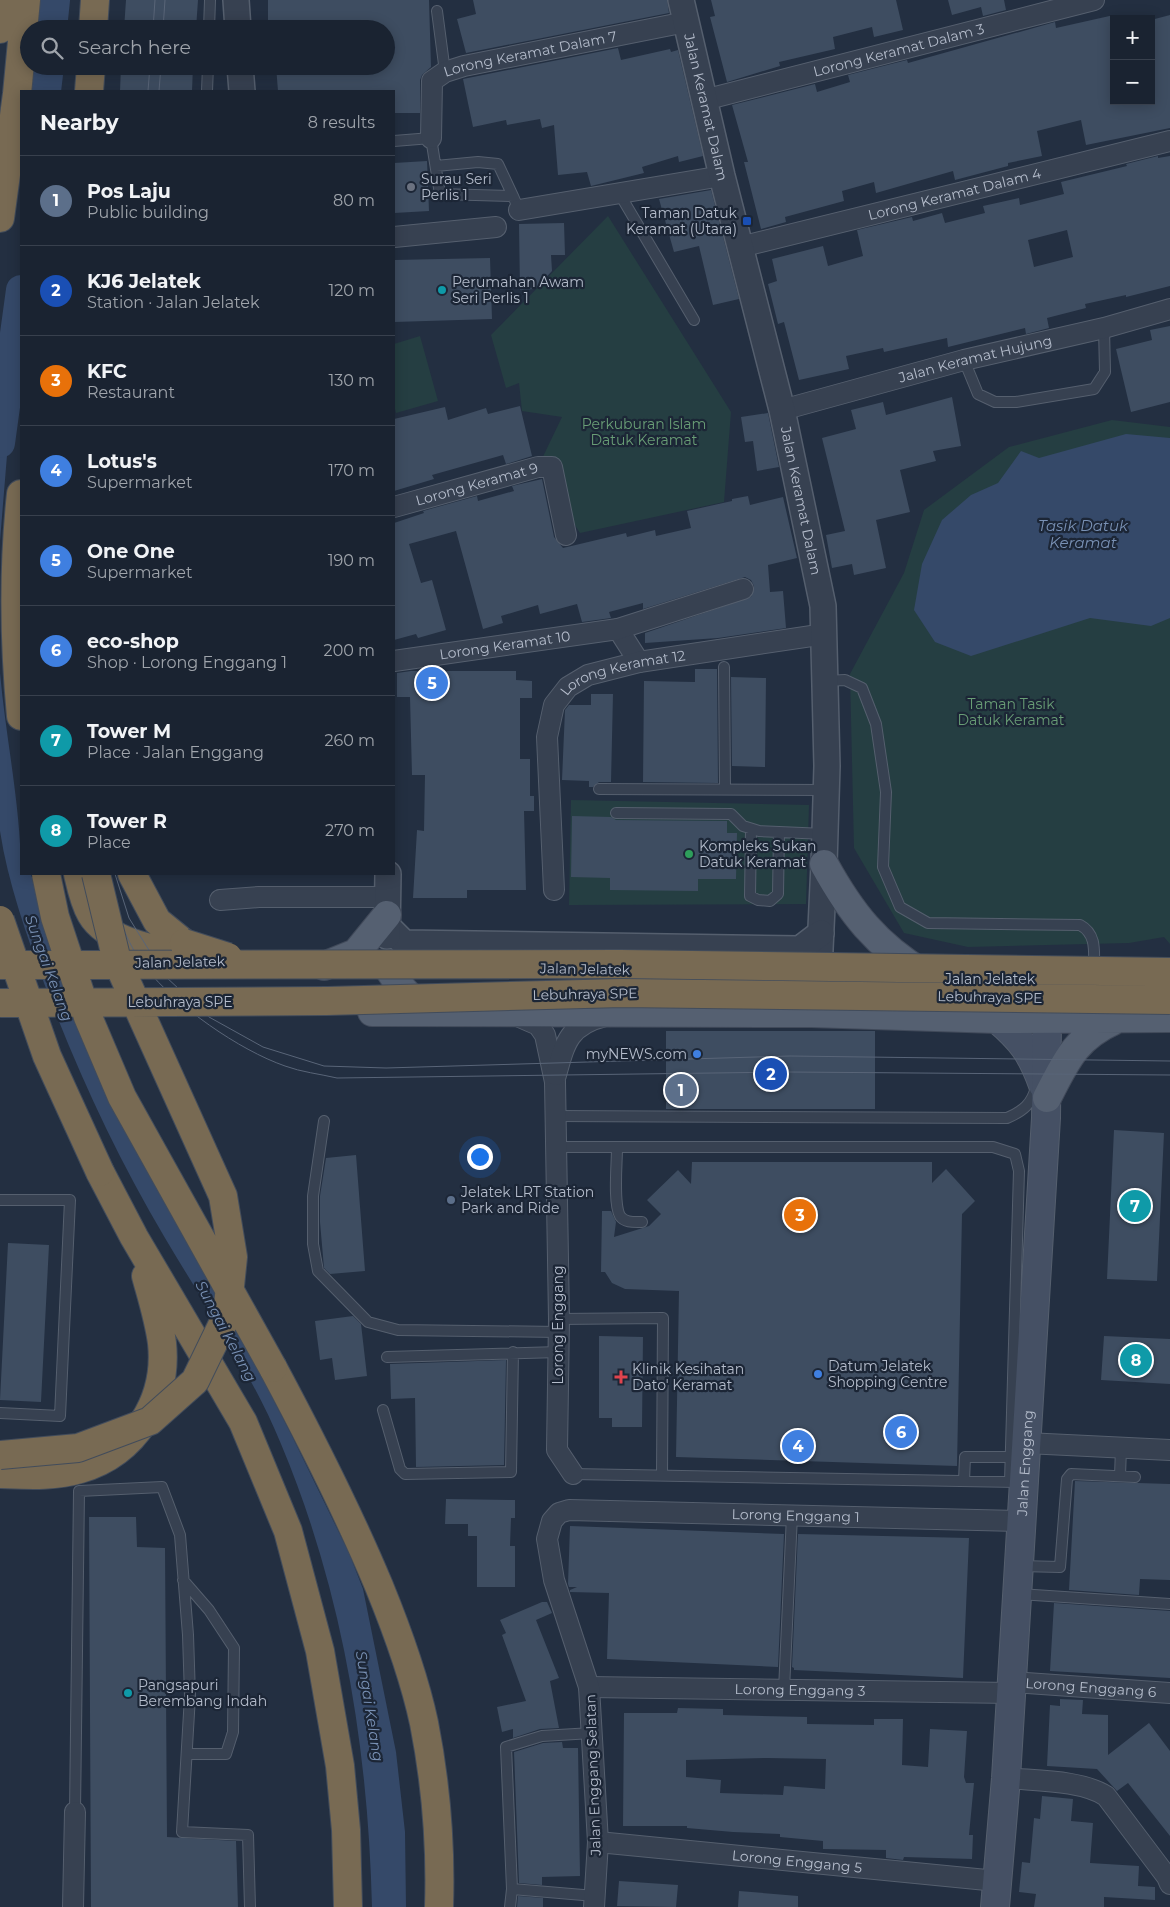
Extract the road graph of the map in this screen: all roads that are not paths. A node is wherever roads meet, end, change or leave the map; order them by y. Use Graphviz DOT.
graph roads {
  1 [pos="6,0"];
  2 [pos="26,0"];
  3 [pos="95,0"];
  4 [pos="210,0"];
  5 [pos="236,0"];
  6 [pos="1094,0"];
  7 [pos="437,11"];
  8 [pos="684,11"];
  9 [pos="24,20"];
  10 [pos="94,20"];
  11 [pos="209,20"];
  12 [pos="237,20"];
  13 [pos="0,29"];
  14 [pos="20,63"];
  15 [pos="446,72"];
  16 [pos="90,75"];
  17 [pos="208,75"];
  18 [pos="241,75"];
  19 [pos="89,90"];
  20 [pos="207,90"];
  21 [pos="242,90"];
  22 [pos="17,94"];
  23 [pos="704,100"];
  24 [pos="431,138"];
  25 [pos="1170,140"];
  26 [pos="395,141"];
  27 [pos="436,166"];
  28 [pos="0,173"];
  29 [pos="722,176"];
  30 [pos="619,193"];
  31 [pos="516,203"];
  32 [pos="0,218"];
  33 [pos="496,227"];
  34 [pos="395,237"];
  35 [pos="740,247"];
  36 [pos="1170,309"];
  37 [pos="694,320"];
  38 [pos="1104,328"];
  39 [pos="964,360"];
  40 [pos="782,410"];
  41 [pos="20,507"];
  42 [pos="395,507"];
  43 [pos="566,535"];
  44 [pos="743,589"];
  45 [pos="618,629"];
  46 [pos="825,634"];
  47 [pos="395,661"];
  48 [pos="639,662"];
  49 [pos="724,667"];
  50 [pos="826,681"];
  51 [pos="20,706"];
  52 [pos="599,789"];
  53 [pos="725,789"];
  54 [pos="826,790"];
  55 [pos="616,813"];
  56 [pos="751,829"];
  57 [pos="779,832"];
  58 [pos="825,834"];
  59 [pos="824,864"];
  60 [pos="46,875"];
  61 [pos="133,875"];
  62 [pos="85,880"];
  63 [pos="554,890"];
  64 [pos="220,900"];
  65 [pos="387,903"];
  66 [pos="0,920"];
  67 [pos="820,933"];
  68 [pos="212,960"];
  69 [pos="0,961"];
  70 [pos="621,964"];
  71 [pos="0,965"];
  72 [pos="323,966"];
  73 [pos="387,966"];
  74 [pos="1170,973"];
  75 [pos="818,974"];
  76 [pos="1095,977"];
  77 [pos="1010,978"];
  78 [pos="932,979"];
  79 [pos="1170,1000"];
  80 [pos="327,1001"];
  81 [pos="0,1002"];
  82 [pos="508,1012"];
  83 [pos="622,1012"];
  84 [pos="436,1013"];
  85 [pos="817,1013"];
  86 [pos="0,1018"];
  87 [pos="1170,1018"];
  88 [pos="997,1019"];
  89 [pos="1047,1020"];
  90 [pos="1116,1020"];
  91 [pos="555,1082"];
  92 [pos="1043,1086"];
  93 [pos="556,1116"];
  94 [pos="324,1121"];
  95 [pos="557,1147"];
  96 [pos="617,1148"];
  97 [pos="0,1200"];
  98 [pos="642,1222"];
  99 [pos="134,1237"];
  100 [pos="559,1325"];
  101 [pos="514,1352"];
  102 [pos="559,1352"];
  103 [pos="387,1357"];
  104 [pos="383,1410"];
  105 [pos="0,1413"];
  106 [pos="1121,1448"];
  107 [pos="1018,1450"];
  108 [pos="1170,1450"];
  109 [pos="0,1455"];
  110 [pos="0,1474"];
  111 [pos="573,1474"];
  112 [pos="662,1476"];
  113 [pos="1120,1476"];
  114 [pos="1135,1477"];
  115 [pos="964,1481"];
  116 [pos="1017,1482"];
  117 [pos="569,1510"];
  118 [pos="792,1515"];
  119 [pos="1022,1521"];
  120 [pos="1019,1566"];
  121 [pos="183,1580"];
  122 [pos="1018,1594"];
  123 [pos="1170,1604"];
  124 [pos="589,1686"];
  125 [pos="1012,1688"];
  126 [pos="784,1690"];
  127 [pos="1170,1693"];
  128 [pos="592,1733"];
  129 [pos="187,1754"];
  130 [pos="1006,1778"];
  131 [pos="75,1812"];
  132 [pos="598,1842"];
  133 [pos="1170,1884"];
  134 [pos="512,1889"];
  135 [pos="996,1894"];
  136 [pos="594,1901"];
  137 [pos="73,1907"];
  138 [pos="250,1907"];
  139 [pos="348,1907"];
  140 [pos="439,1907"];
  141 [pos="510,1907"];
  1 -- 13 [label="highway"];
  2 -- 9 [label="highway"];
  3 -- 10 [label="highway"];
  4 -- 11 [label="lane"];
  5 -- 12 [label="street"];
  6 -- 23 [label="street, Lorong Keramat Dalam 3"];
  7 -- 15 [label="lane"];
  8 -- 15 [label="street, Lorong Keramat Dalam 7"];
  8 -- 23 [label="street, Jalan Keramat Dalam"];
  14 -- 22 [label="highway"];
  15 -- 24 [label="street, Lorong Keramat Dalam 7"];
  16 -- 19 [label="highway"];
  17 -- 20 [label="lane"];
  18 -- 21 [label="street"];
  22 -- 28 [label="highway"];
  22 -- 32 [label="highway"];
  23 -- 29 [label="street, Jalan Keramat Dalam"];
  24 -- 26 [label="lane"];
  24 -- 27 [label="lane"];
  25 -- 35 [label="street, Lorong Keramat Dalam 4"];
  27 -- 31 [label="lane"];
  27 -- 31 [label="lane"];
  29 -- 30 [label="street"];
  29 -- 35 [label="street, Jalan Keramat Dalam"];
  30 -- 31 [label="street"];
  30 -- 37 [label="lane"];
  33 -- 34 [label="street"];
  35 -- 40 [label="street, Jalan Keramat Dalam"];
  36 -- 38 [label="street, Jalan Keramat Hujung"];
  38 -- 39 [label="street, Jalan Keramat Hujung"];
  38 -- 39 [label="lane"];
  39 -- 40 [label="street, Jalan Keramat Hujung"];
  40 -- 46 [label="street, Jalan Keramat Dalam"];
  41 -- 51 [label="highway"];
  42 -- 43 [label="street, Lorong Keramat 9"];
  44 -- 45 [label="street, Lorong Keramat 10"];
  45 -- 47 [label="street, Lorong Keramat 10"];
  45 -- 48 [label="street"];
  46 -- 48 [label="street, Lorong Keramat 12"];
  46 -- 50 [label="street, Jalan Keramat Dalam"];
  48 -- 63 [label="street, Lorong Keramat 12"];
  49 -- 53 [label="lane"];
  50 -- 54 [label="street, Jalan Keramat Dalam"];
  50 -- 76 [label="lane"];
  52 -- 53 [label="lane"];
  53 -- 54 [label="lane"];
  54 -- 58 [label="street, Jalan Keramat Dalam"];
  55 -- 56 [label="lane"];
  56 -- 57 [label="lane"];
  56 -- 57 [label="lane"];
  57 -- 58 [label="lane"];
  58 -- 59 [label="street, Jalan Keramat Dalam"];
  59 -- 67 [label="street, Jalan Keramat Dalam"];
  59 -- 78 [label="main road"];
  60 -- 140 [label="highway, bridge"];
  61 -- 70 [label="highway, bridge"];
  62 -- 68 [label="highway"];
  62 -- 109 [label="highway, bridge"];
  64 -- 65 [label="street"];
  65 -- 67 [label="street"];
  65 -- 72 [label="main road"];
  65 -- 73 [label="street"];
  66 -- 99 [label="highway, bridge"];
  67 -- 75 [label="street, Jalan Keramat Dalam"];
  68 -- 69 [label="main road, Jalan Jelatek, bridge"];
  68 -- 72 [label="main road, Jalan Jelatek"];
  70 -- 71 [label="highway, Lebuhraya SPE, bridge"];
  70 -- 74 [label="highway, Lebuhraya SPE, bridge"];
  72 -- 73 [label="main road, Jalan Jelatek"];
  73 -- 75 [label="main road, Jalan Jelatek"];
  73 -- 84 [label="main road"];
  74 -- 76 [label="main road, Jalan Jelatek"];
  75 -- 78 [label="main road, Jalan Jelatek"];
  75 -- 85 [label="street, Jalan Keramat Dalam"];
  76 -- 77 [label="main road, Jalan Jelatek"];
  77 -- 78 [label="main road, Jalan Jelatek"];
  77 -- 89 [label="main road"];
  79 -- 80 [label="highway, Lebuhraya SPE, bridge"];
  80 -- 81 [label="highway, Lebuhraya SPE, bridge"];
  80 -- 86 [label="highway, bridge"];
  81 -- 84 [label="main road, bridge"];
  82 -- 83 [label="main road"];
  82 -- 84 [label="main road"];
  82 -- 91 [label="street, Lorong Enggang"];
  83 -- 85 [label="main road"];
  83 -- 91 [label="street, Lorong Enggang"];
  85 -- 88 [label="main road"];
  87 -- 90 [label="main road"];
  88 -- 89 [label="main road"];
  88 -- 92 [label="main road"];
  89 -- 90 [label="main road"];
  89 -- 92 [label="main road, Jalan Enggang"];
  90 -- 92 [label="main road"];
  91 -- 93 [label="street, Lorong Enggang"];
  92 -- 93 [label="lane"];
  92 -- 107 [label="main road, Jalan Enggang"];
  93 -- 95 [label="street, Lorong Enggang"];
  94 -- 100 [label="lane"];
  95 -- 96 [label="lane"];
  95 -- 100 [label="street, Lorong Enggang"];
  96 -- 98 [label="lane"];
  96 -- 107 [label="lane"];
  97 -- 105 [label="lane"];
  99 -- 110 [label="highway, bridge"];
  99 -- 139 [label="highway"];
  100 -- 102 [label="street, Lorong Enggang"];
  100 -- 112 [label="lane"];
  101 -- 102 [label="lane"];
  101 -- 103 [label="lane"];
  101 -- 104 [label="lane"];
  102 -- 111 [label="street, Lorong Enggang"];
  106 -- 107 [label="street"];
  106 -- 108 [label="street"];
  106 -- 113 [label="lane"];
  107 -- 115 [label="lane"];
  107 -- 116 [label="main road, Jalan Enggang"];
  111 -- 112 [label="lane, Lorong Enggang"];
  112 -- 115 [label="lane, Lorong Enggang"];
  113 -- 114 [label="lane"];
  113 -- 120 [label="lane"];
  115 -- 116 [label="lane, Lorong Enggang"];
  116 -- 119 [label="main road, Jalan Enggang"];
  117 -- 118 [label="street, Lorong Enggang 1"];
  117 -- 124 [label="street, Jalan Enggang Selatan"];
  118 -- 119 [label="street, Lorong Enggang 1"];
  118 -- 126 [label="lane"];
  119 -- 120 [label="main road, Jalan Enggang"];
  120 -- 122 [label="main road, Jalan Enggang"];
  121 -- 129 [label="lane"];
  121 -- 129 [label="lane"];
  121 -- 131 [label="lane"];
  122 -- 123 [label="lane"];
  122 -- 125 [label="main road, Jalan Enggang"];
  124 -- 126 [label="street, Lorong Enggang 3"];
  124 -- 128 [label="street, Jalan Enggang Selatan"];
  125 -- 126 [label="street, Lorong Enggang 3"];
  125 -- 127 [label="street, Lorong Enggang 6"];
  125 -- 130 [label="main road, Jalan Enggang"];
  128 -- 132 [label="street, Jalan Enggang Selatan"];
  128 -- 134 [label="lane"];
  129 -- 138 [label="lane"];
  130 -- 133 [label="street"];
  130 -- 135 [label="main road, Jalan Enggang"];
  131 -- 137 [label="street"];
  132 -- 135 [label="street, Lorong Enggang 5"];
  132 -- 136 [label="street, Jalan Enggang Selatan"];
  134 -- 136 [label="lane"];
  134 -- 141 [label="lane"];
}
